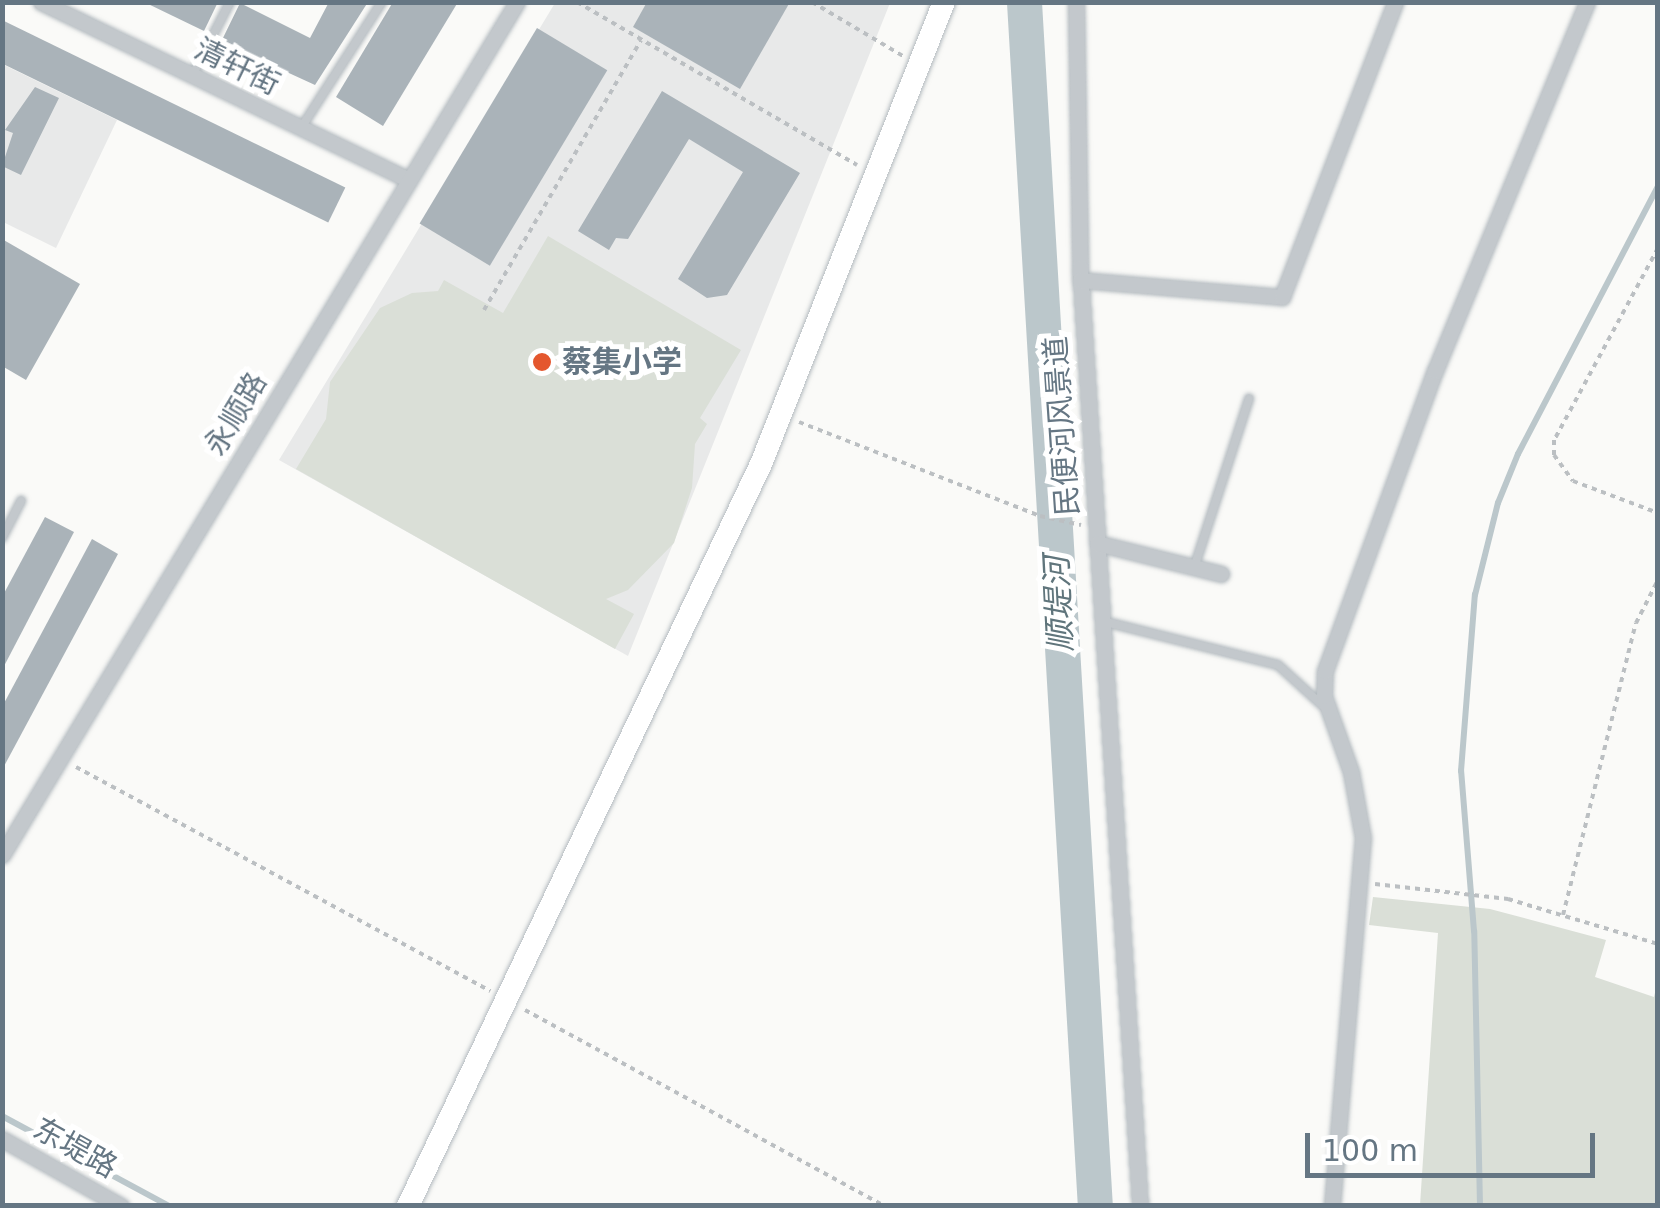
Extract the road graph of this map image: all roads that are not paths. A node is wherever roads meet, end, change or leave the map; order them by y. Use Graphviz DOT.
graph roads {
  1 [pos="41,2"];
  2 [pos="230,2"];
  3 [pos="382,2"];
  4 [pos="517,2"];
  5 [pos="944,2"];
  6 [pos="1076,2"];
  7 [pos="1396,2"];
  8 [pos="1587,2"];
  9 [pos="192,75"];
  10 [pos="300,128"];
  11 [pos="410,180"];
  12 [pos="1080,280"];
  13 [pos="1250,399"];
  14 [pos="21,501"];
  15 [pos="2,538"];
  16 [pos="1097,543"];
  17 [pos="1194,567"];
  18 [pos="1220,574"];
  19 [pos="1102,621"];
  20 [pos="1329,712"];
  21 [pos="2,854"];
  22 [pos="2,1139"];
  23 [pos="121,1206"];
  24 [pos="408,1206"];
  25 [pos="1140,1206"];
  26 [pos="1332,1206"];
  1 -- 9 [label="street, 清轩街"];
  2 -- 9 [label="lane"];
  3 -- 10 [label="lane"];
  4 -- 11 [label="street, 永顺路"];
  5 -- 24 [label="street"];
  6 -- 12 [label="street, 民便河风景道"];
  7 -- 12 [label="street"];
  8 -- 20 [label="street"];
  9 -- 10 [label="street, 清轩街"];
  10 -- 11 [label="street, 清轩街"];
  11 -- 21 [label="street, 永顺路"];
  12 -- 16 [label="street, 民便河风景道"];
  13 -- 17 [label="lane"];
  14 -- 15 [label="lane"];
  16 -- 17 [label="street"];
  16 -- 19 [label="street, 民便河风景道"];
  17 -- 18 [label="street"];
  19 -- 20 [label="lane"];
  19 -- 25 [label="street, 民便河风景道"];
  20 -- 26 [label="street"];
  22 -- 23 [label="street, 东堤路"];
}
